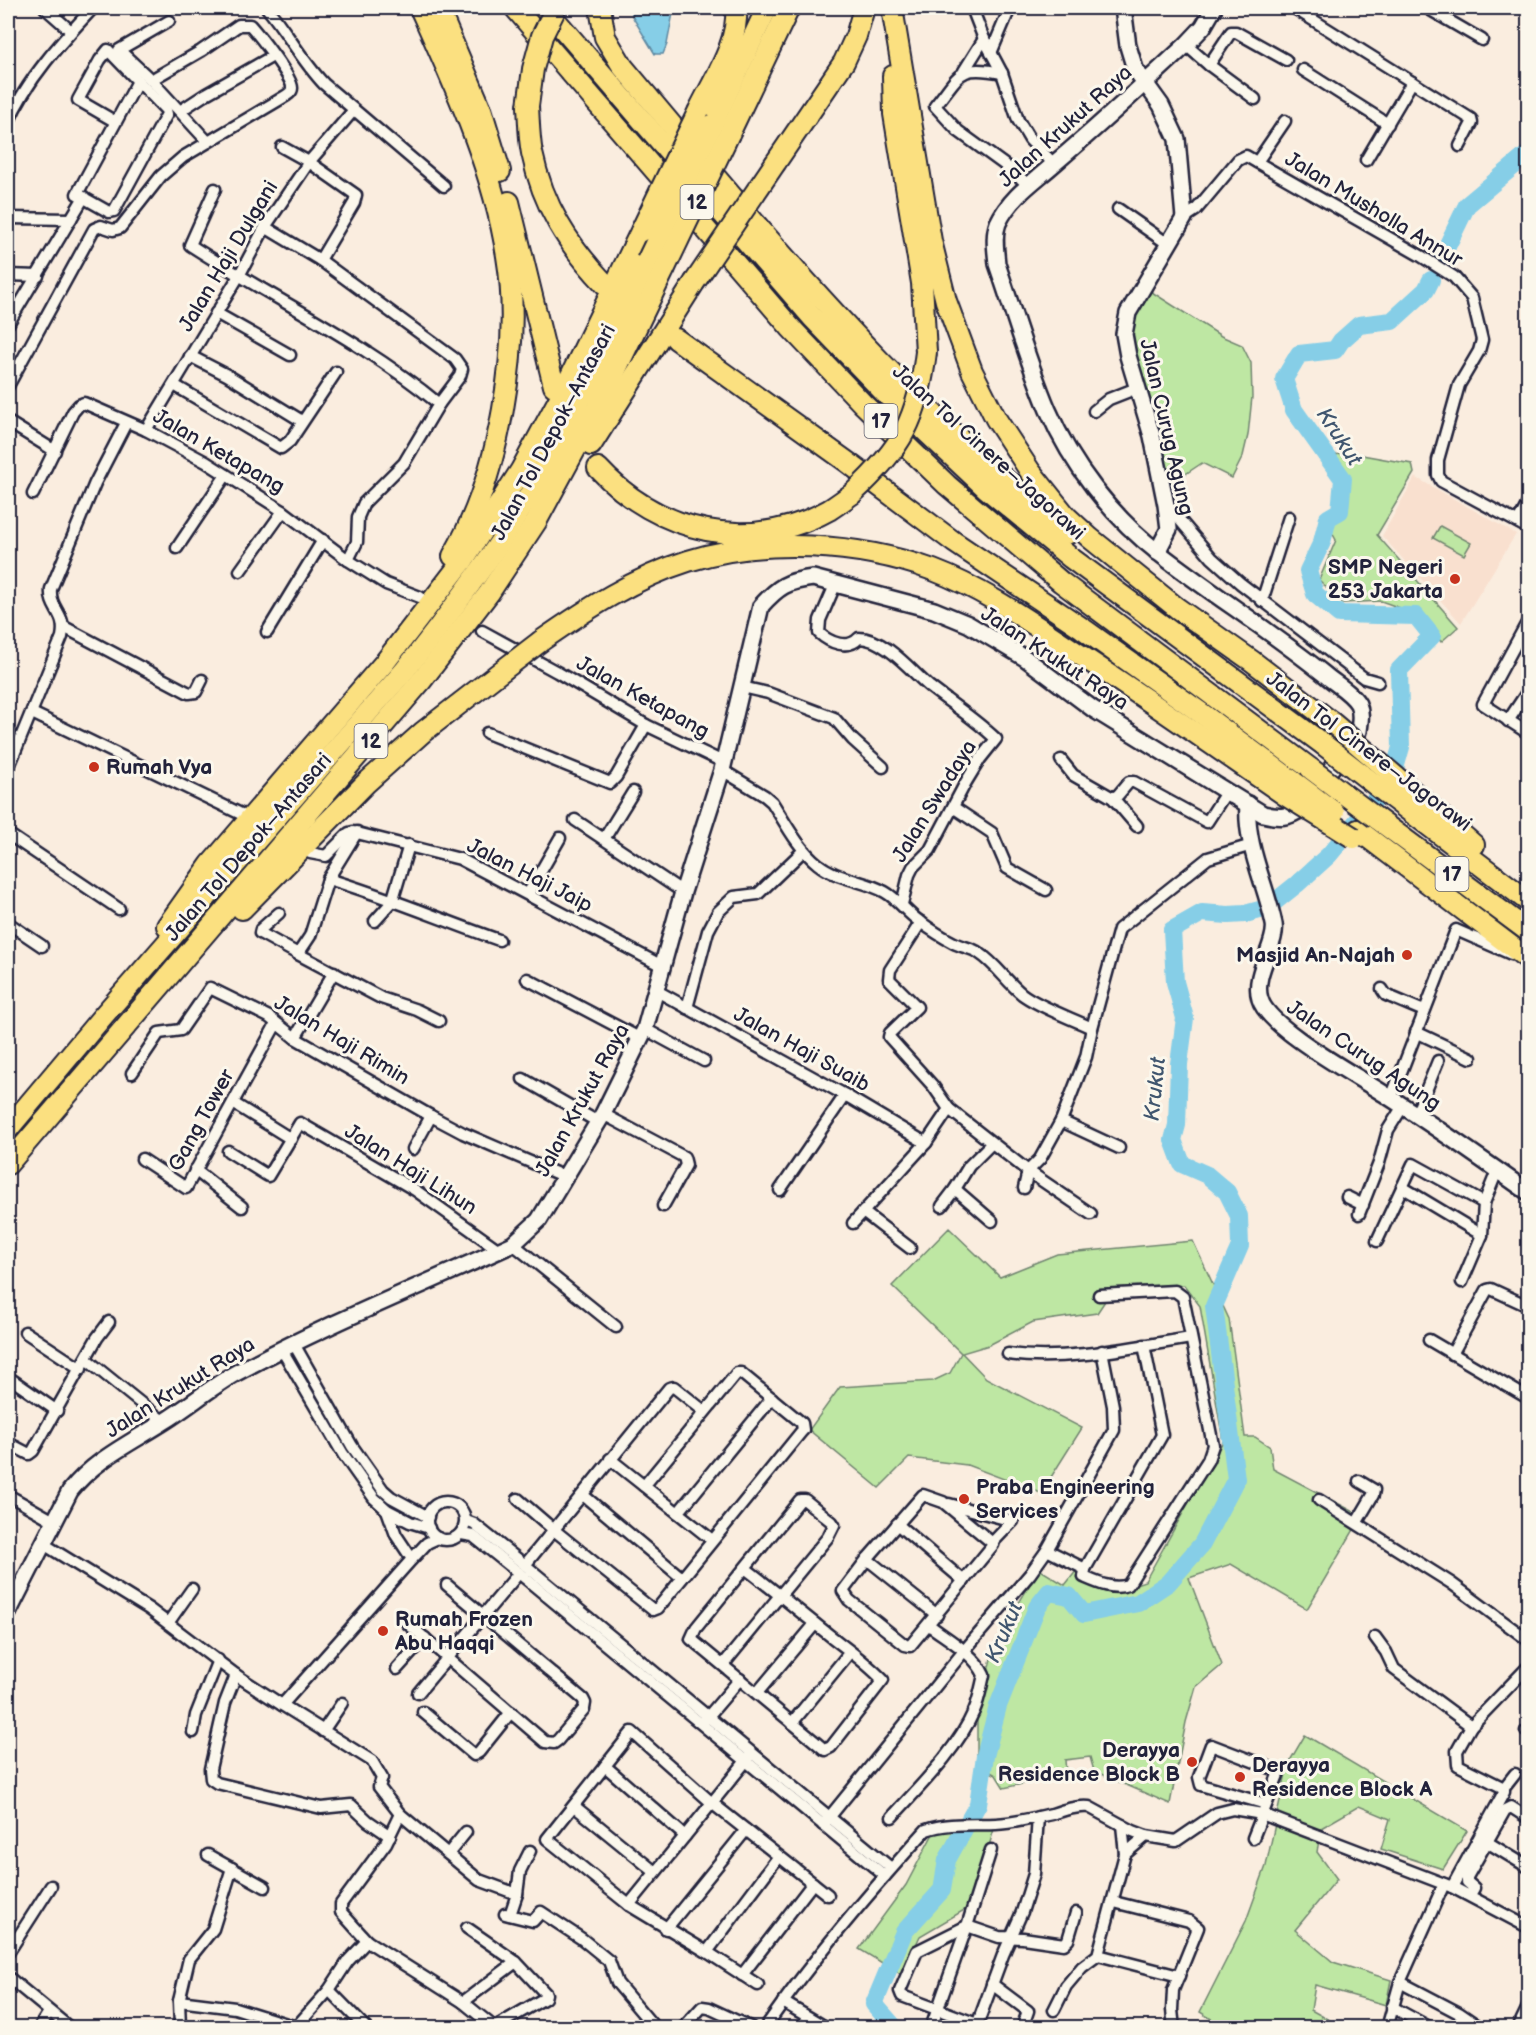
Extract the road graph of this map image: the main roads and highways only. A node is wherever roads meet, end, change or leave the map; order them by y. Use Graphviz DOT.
graph roads {
  1 [pos="420,8"];
  2 [pos="438,8"];
  3 [pos="515,8"];
  4 [pos="545,8"];
  5 [pos="556,8"];
  6 [pos="600,8"];
  7 [pos="736,8"];
  8 [pos="767,8"];
  9 [pos="789,8"];
  10 [pos="864,8"];
  11 [pos="891,8"];
  12 [pos="705,118"];
  13 [pos="605,284"];
  14 [pos="676,339"];
  15 [pos="554,386"];
  16 [pos="598,468"];
  17 [pos="536,522"];
  18 [pos="1177,608"];
  19 [pos="410,631"];
  20 [pos="1289,789"];
  21 [pos="1396,789"];
  22 [pos="1528,894"];
  23 [pos="1528,901"];
  24 [pos="1528,931"];
  25 [pos="1521,957"];
  26 [pos="103,1016"];
  27 [pos="129,1021"];
  28 [pos="8,1129"];
  29 [pos="8,1164"];
  1 -- 19 [label="highway"];
  2 -- 15 [label="highway"];
  3 -- 24 [label="highway, 17, bridge"];
  4 -- 21 [label="highway, Jalan Tol Cinere–Jagorawi / 17, bridge"];
  5 -- 13 [label="highway, bridge"];
  6 -- 18 [label="highway"];
  7 -- 12 [label="highway"];
  8 -- 12 [label="highway, Jalan Tol Depok–Antasari / 12"];
  9 -- 17 [label="highway, Jalan Tol Depok–Antasari / 12, bridge"];
  10 -- 17 [label="highway, bridge"];
  11 -- 16 [label="highway, bridge"];
  11 -- 18 [label="highway"];
  12 -- 19 [label="highway, bridge"];
  12 -- 26 [label="highway, Jalan Tol Depok–Antasari / 12, bridge"];
  14 -- 20 [label="highway"];
  17 -- 27 [label="highway, Jalan Tol Depok–Antasari / 12"];
  18 -- 21 [label="highway, bridge"];
  19 -- 26 [label="highway"];
  20 -- 25 [label="highway, bridge"];
  20 -- 27 [label="highway, bridge"];
  21 -- 22 [label="highway"];
  21 -- 23 [label="highway, Jalan Tol Cinere–Jagorawi / 17"];
  26 -- 28 [label="highway, Jalan Tol Depok–Antasari / 12"];
  27 -- 29 [label="highway, Jalan Tol Depok–Antasari / 12"];
}
